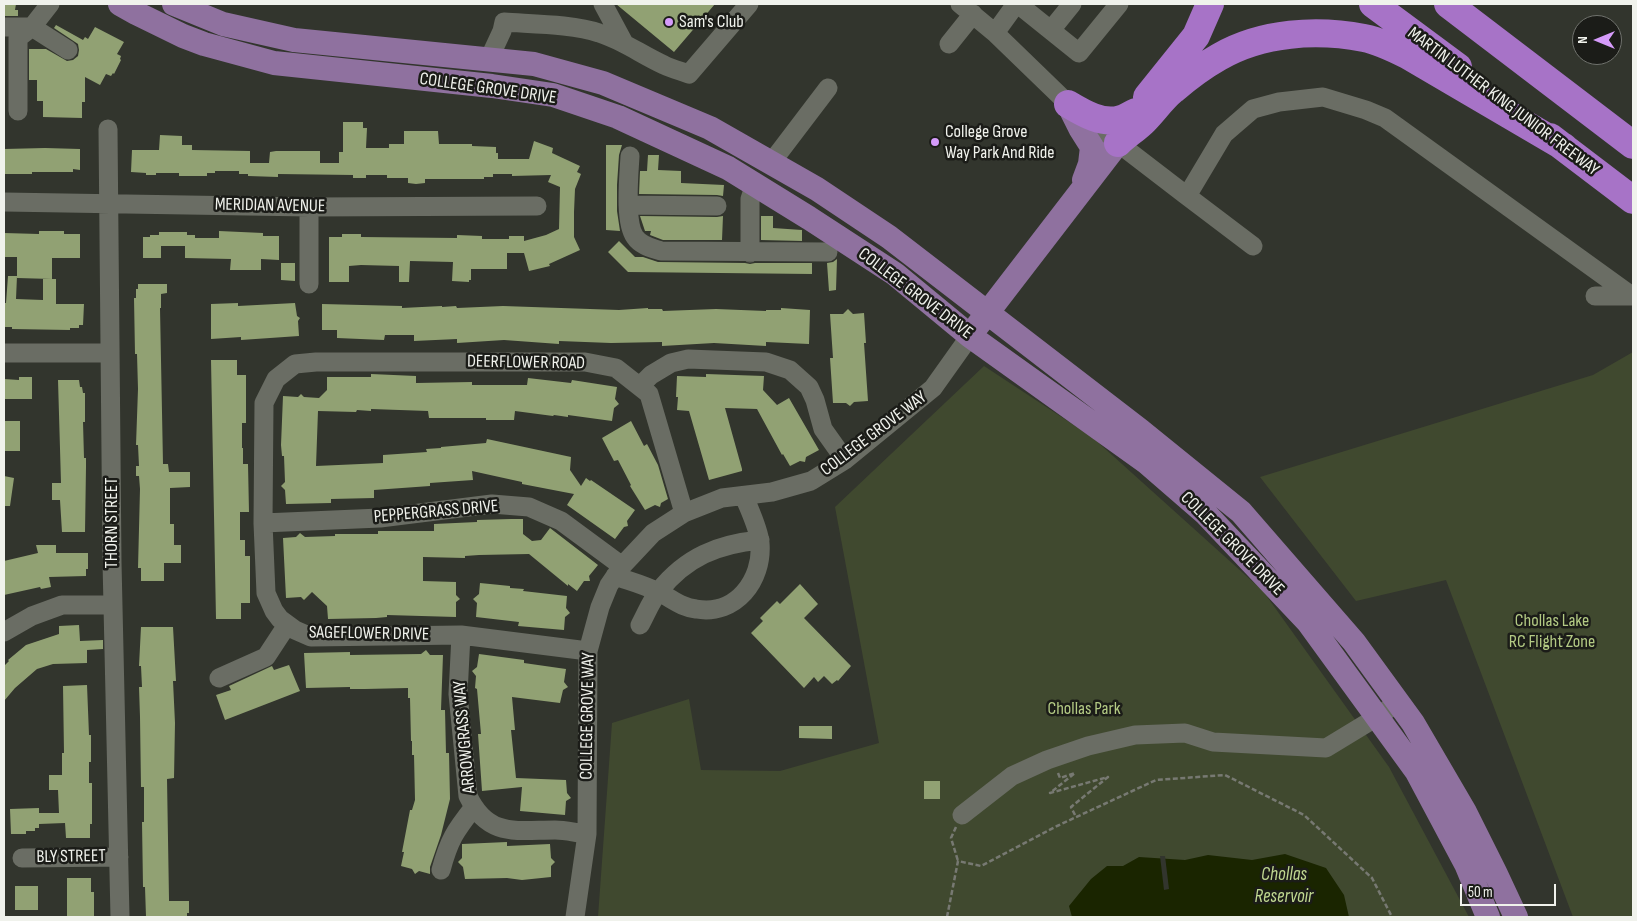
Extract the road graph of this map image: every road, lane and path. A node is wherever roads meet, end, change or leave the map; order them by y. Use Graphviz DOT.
graph roads {
  1 [pos="50,4"];
  2 [pos="120,4"];
  3 [pos="603,4"];
  4 [pos="749,4"];
  5 [pos="1017,4"];
  6 [pos="1072,4"];
  7 [pos="1119,4"];
  8 [pos="1210,4"];
  9 [pos="1373,4"];
  10 [pos="1448,4"];
  11 [pos="188,7"];
  12 [pos="966,9"];
  13 [pos="4,26"];
  14 [pos="32,27"];
  15 [pos="1050,30"];
  16 [pos="995,33"];
  17 [pos="183,36"];
  18 [pos="624,43"];
  19 [pos="949,44"];
  20 [pos="68,50"];
  21 [pos="489,59"];
  22 [pos="828,88"];
  23 [pos="1068,104"];
  24 [pos="18,111"];
  25 [pos="1136,112"];
  26 [pos="108,130"];
  27 [pos="675,143"];
  28 [pos="1118,143"];
  29 [pos="1633,145"];
  30 [pos="1564,147"];
  31 [pos="630,156"];
  32 [pos="771,162"];
  33 [pos="755,184"];
  34 [pos="1079,193"];
  35 [pos="1187,196"];
  36 [pos="1633,200"];
  37 [pos="4,202"];
  38 [pos="109,203"];
  39 [pos="628,204"];
  40 [pos="309,206"];
  41 [pos="537,206"];
  42 [pos="717,206"];
  43 [pos="856,215"];
  44 [pos="1253,246"];
  45 [pos="828,252"];
  46 [pos="750,253"];
  47 [pos="309,284"];
  48 [pos="1595,296"];
  49 [pos="987,313"];
  50 [pos="970,336"];
  51 [pos="4,353"];
  52 [pos="110,354"];
  53 [pos="276,379"];
  54 [pos="640,386"];
  55 [pos="845,460"];
  56 [pos="744,496"];
  57 [pos="684,513"];
  58 [pos="263,523"];
  59 [pos="760,540"];
  60 [pos="619,571"];
  61 [pos="658,592"];
  62 [pos="112,605"];
  63 [pos="288,625"];
  64 [pos="640,625"];
  65 [pos="4,632"];
  66 [pos="461,635"];
  67 [pos="588,651"];
  68 [pos="220,678"];
  69 [pos="1398,702"];
  70 [pos="1377,717"];
  71 [pos="1054,757"];
  72 [pos="474,807"];
  73 [pos="962,815"];
  74 [pos="1076,817"];
  75 [pos="586,834"];
  76 [pos="119,857"];
  77 [pos="22,858"];
  78 [pos="958,861"];
  79 [pos="441,870"];
  80 [pos="120,917"];
  81 [pos="575,917"];
  82 [pos="947,917"];
  83 [pos="1392,917"];
  84 [pos="1488,917"];
  85 [pos="1516,917"];
  1 -- 14 [label="street"];
  2 -- 17 [label="main road, COLLEGE GROVE DRIVE"];
  3 -- 18 [label="street"];
  4 -- 18 [label="street"];
  5 -- 15 [label="street"];
  5 -- 16 [label="street"];
  6 -- 15 [label="street"];
  7 -- 15 [label="street"];
  8 -- 25 [label="highway"];
  9 -- 30 [label="highway, MARTIN LUTHER KING JUNIOR FREEWAY"];
  10 -- 29 [label="highway"];
  11 -- 17 [label="street"];
  11 -- 21 [label="main road, COLLEGE GROVE DRIVE"];
  12 -- 16 [label="street"];
  12 -- 19 [label="street"];
  13 -- 14 [label="street"];
  14 -- 20 [label="street"];
  14 -- 24 [label="street"];
  16 -- 23 [label="street"];
  17 -- 27 [label="main road, COLLEGE GROVE DRIVE"];
  18 -- 21 [label="street"];
  21 -- 32 [label="main road, COLLEGE GROVE DRIVE"];
  22 -- 32 [label="street"];
  23 -- 25 [label="highway"];
  23 -- 28 [label="street"];
  23 -- 34 [label="main road"];
  25 -- 28 [label="highway"];
  26 -- 38 [label="street, THORN STREET"];
  27 -- 32 [label="main road"];
  27 -- 33 [label="main road, COLLEGE GROVE DRIVE"];
  28 -- 30 [label="highway"];
  28 -- 34 [label="main road, COLLEGE GROVE WAY"];
  28 -- 35 [label="street"];
  30 -- 36 [label="highway, MARTIN LUTHER KING JUNIOR FREEWAY"];
  31 -- 39 [label="street"];
  32 -- 43 [label="main road, COLLEGE GROVE DRIVE"];
  33 -- 43 [label="main road"];
  33 -- 46 [label="street"];
  33 -- 50 [label="main road, COLLEGE GROVE DRIVE"];
  34 -- 49 [label="main road, COLLEGE GROVE WAY"];
  35 -- 44 [label="street"];
  35 -- 48 [label="street"];
  37 -- 38 [label="street, MERIDIAN AVENUE"];
  38 -- 40 [label="street, MERIDIAN AVENUE"];
  38 -- 52 [label="street, THORN STREET"];
  39 -- 42 [label="street"];
  39 -- 46 [label="street"];
  40 -- 41 [label="street, MERIDIAN AVENUE"];
  40 -- 47 [label="street"];
  43 -- 49 [label="main road, COLLEGE GROVE DRIVE"];
  45 -- 46 [label="street"];
  49 -- 50 [label="main road, COLLEGE GROVE WAY"];
  49 -- 69 [label="main road, COLLEGE GROVE DRIVE"];
  50 -- 55 [label="street, COLLEGE GROVE WAY"];
  50 -- 70 [label="main road, COLLEGE GROVE DRIVE"];
  51 -- 52 [label="street"];
  52 -- 62 [label="street, THORN STREET"];
  53 -- 54 [label="street, DEERFLOWER ROAD"];
  53 -- 58 [label="street, SAGEFLOWER DRIVE"];
  54 -- 55 [label="street"];
  54 -- 57 [label="street, DEERFLOWER ROAD"];
  55 -- 56 [label="street, COLLEGE GROVE WAY"];
  56 -- 57 [label="street, COLLEGE GROVE WAY"];
  56 -- 59 [label="street"];
  57 -- 60 [label="street, COLLEGE GROVE WAY"];
  58 -- 60 [label="street, PEPPERGRASS DRIVE"];
  58 -- 63 [label="street, SAGEFLOWER DRIVE"];
  59 -- 61 [label="street"];
  59 -- 61 [label="street, PEPPERGRASS DRIVE"];
  60 -- 61 [label="street, PEPPERGRASS DRIVE"];
  60 -- 67 [label="street, COLLEGE GROVE WAY"];
  61 -- 64 [label="street"];
  62 -- 65 [label="street"];
  62 -- 76 [label="street, THORN STREET"];
  63 -- 66 [label="street, SAGEFLOWER DRIVE"];
  63 -- 68 [label="street"];
  66 -- 67 [label="street, SAGEFLOWER DRIVE"];
  66 -- 72 [label="street, ARROWGRASS WAY"];
  67 -- 75 [label="street, COLLEGE GROVE WAY"];
  69 -- 70 [label="street"];
  69 -- 85 [label="main road, COLLEGE GROVE DRIVE"];
  70 -- 71 [label="street"];
  70 -- 84 [label="main road, COLLEGE GROVE DRIVE"];
  71 -- 73 [label="street"];
  71 -- 74 [label="path"];
  72 -- 75 [label="street, ARROWGRASS WAY"];
  72 -- 79 [label="street"];
  73 -- 78 [label="path"];
  74 -- 78 [label="path"];
  74 -- 83 [label="path"];
  75 -- 81 [label="street, COLLEGE GROVE WAY"];
  76 -- 77 [label="street, BLY STREET"];
  76 -- 80 [label="street, THORN STREET"];
  78 -- 82 [label="path"];
}
